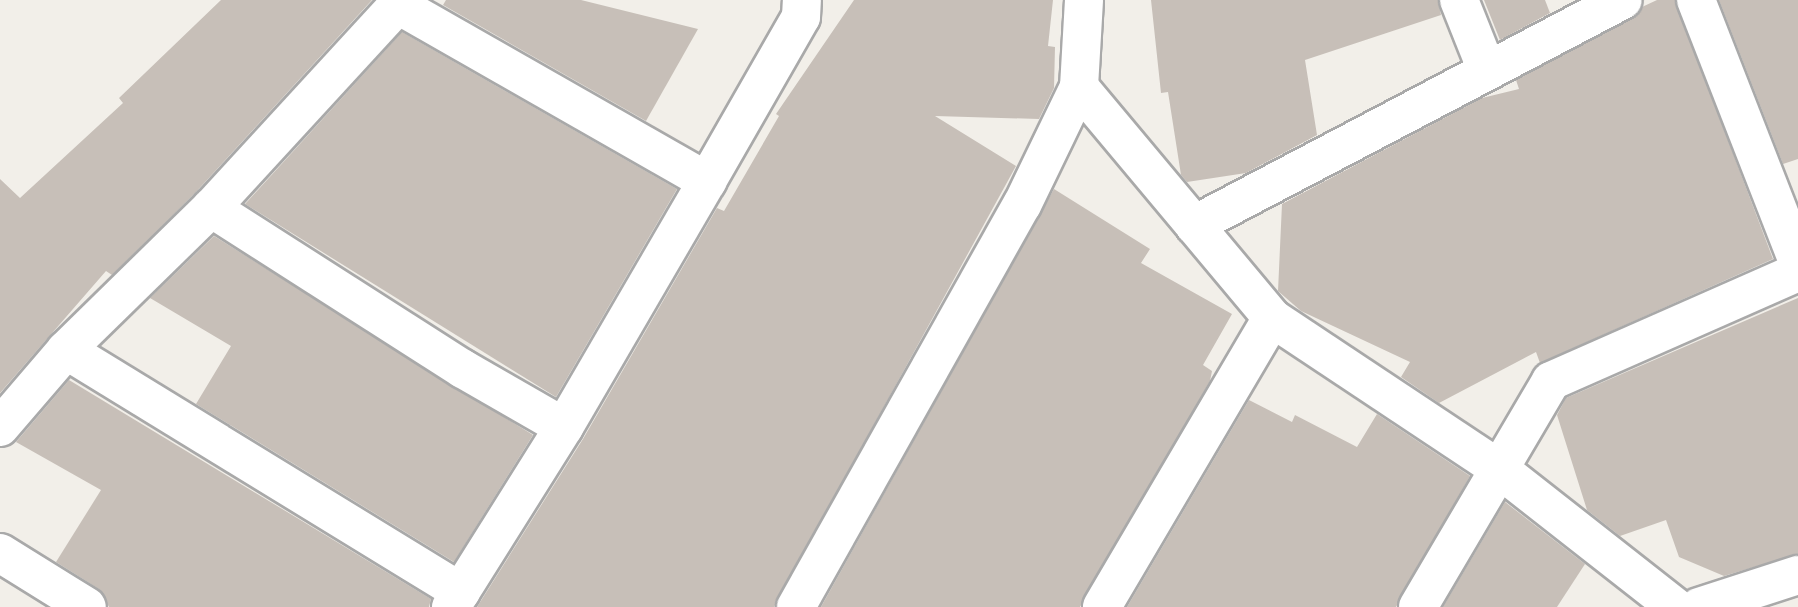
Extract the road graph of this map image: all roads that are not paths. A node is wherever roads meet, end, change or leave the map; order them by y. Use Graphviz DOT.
graph roads {
  1 [pos="802,0"];
  2 [pos="1084,0"];
  3 [pos="1459,0"];
  4 [pos="1622,0"];
  5 [pos="1696,0"];
  6 [pos="400,2"];
  7 [pos="1486,68"];
  8 [pos="1079,87"];
  9 [pos="707,181"];
  10 [pos="211,208"];
  11 [pos="1194,225"];
  12 [pos="1798,262"];
  13 [pos="1798,272"];
  14 [pos="1272,318"];
  15 [pos="66,350"];
  16 [pos="0,427"];
  17 [pos="564,427"];
  18 [pos="1498,468"];
  19 [pos="0,553"];
  20 [pos="1798,575"];
  21 [pos="456,600"];
  22 [pos="87,607"];
  23 [pos="796,607"];
  24 [pos="1102,607"];
  25 [pos="1418,607"];
  26 [pos="1675,607"];
  27 [pos="1699,607"];
  1 -- 9 [label="street"];
  2 -- 8 [label="street"];
  3 -- 7 [label="street"];
  4 -- 7 [label="street"];
  5 -- 12 [label="street"];
  6 -- 9 [label="street"];
  6 -- 10 [label="street"];
  7 -- 11 [label="street"];
  8 -- 11 [label="street"];
  8 -- 23 [label="street"];
  9 -- 17 [label="street"];
  10 -- 15 [label="street"];
  10 -- 17 [label="street"];
  11 -- 14 [label="street"];
  13 -- 18 [label="street"];
  14 -- 18 [label="street"];
  14 -- 24 [label="street"];
  15 -- 16 [label="street"];
  15 -- 21 [label="street"];
  17 -- 21 [label="street"];
  18 -- 25 [label="street"];
  18 -- 26 [label="street"];
  19 -- 22 [label="street"];
  20 -- 27 [label="street"];
}
